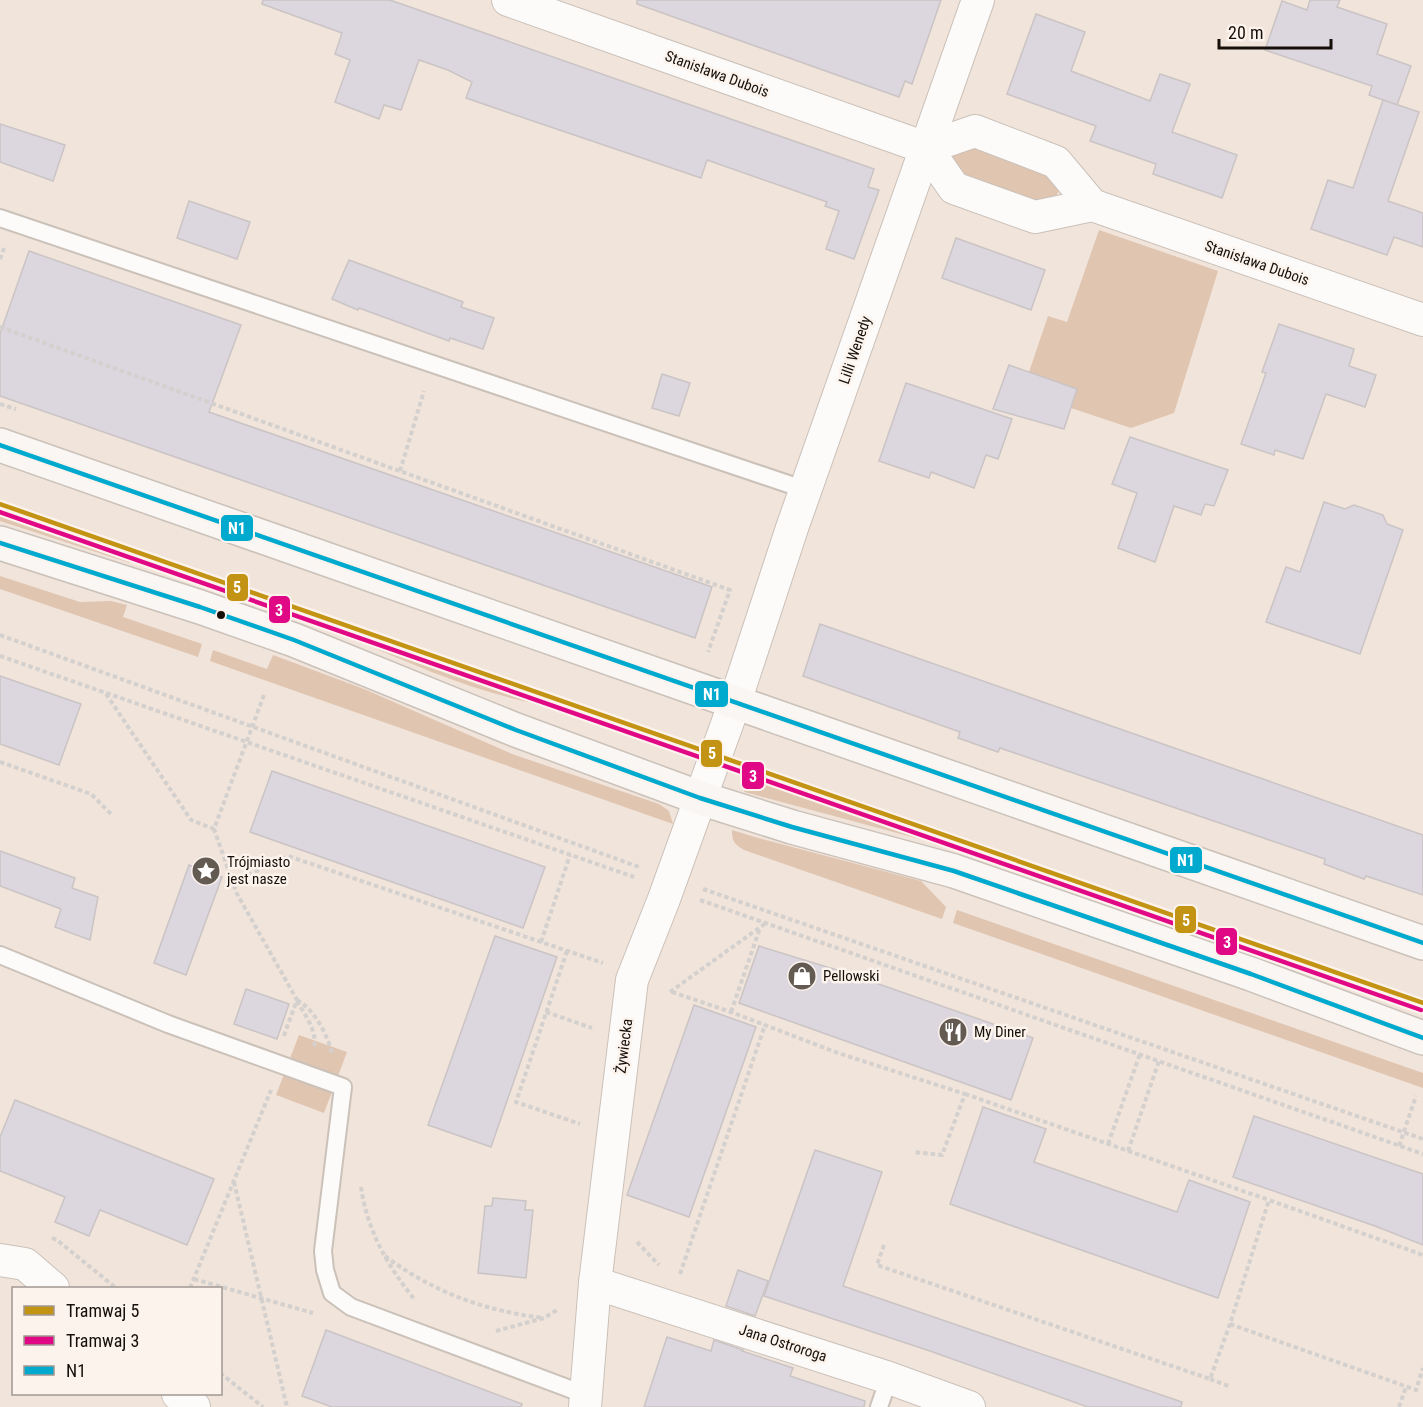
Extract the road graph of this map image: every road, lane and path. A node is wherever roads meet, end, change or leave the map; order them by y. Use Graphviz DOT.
graph roads {
  1 [pos="508,0"];
  2 [pos="978,0"];
  3 [pos="926,148"];
  4 [pos="1092,205"];
  5 [pos="0,218"];
  6 [pos="1423,320"];
  7 [pos="0,327"];
  8 [pos="433,365"];
  9 [pos="0,445"];
  10 [pos="400,471"];
  11 [pos="806,490"];
  12 [pos="0,543"];
  13 [pos="0,634"];
  14 [pos="708,652"];
  15 [pos="0,656"];
  16 [pos="106,693"];
  17 [pos="264,695"];
  18 [pos="735,702"];
  19 [pos="252,726"];
  20 [pos="246,742"];
  21 [pos="0,762"];
  22 [pos="700,798"];
  23 [pos="111,814"];
  24 [pos="214,829"];
  25 [pos="570,855"];
  26 [pos="248,875"];
  27 [pos="669,884"];
  28 [pos="766,923"];
  29 [pos="760,928"];
  30 [pos="541,942"];
  31 [pos="1423,943"];
  32 [pos="567,951"];
  33 [pos="0,955"];
  34 [pos="620,972"];
  35 [pos="672,992"];
  36 [pos="297,1000"];
  37 [pos="546,1012"];
  38 [pos="731,1012"];
  39 [pos="765,1025"];
  40 [pos="597,1029"];
  41 [pos="1423,1038"];
  42 [pos="838,1053"];
  43 [pos="1140,1054"];
  44 [pos="836,1059"];
  45 [pos="1159,1061"];
  46 [pos="278,1063"];
  47 [pos="307,1073"];
  48 [pos="343,1087"];
  49 [pos="965,1094"];
  50 [pos="1416,1096"];
  51 [pos="584,1125"];
  52 [pos="1403,1133"];
  53 [pos="1423,1139"];
  54 [pos="1108,1144"];
  55 [pos="1399,1146"];
  56 [pos="1128,1151"];
  57 [pos="913,1152"];
  58 [pos="1423,1154"];
  59 [pos="234,1182"];
  60 [pos="360,1183"];
  61 [pos="606,1198"];
  62 [pos="1269,1200"];
  63 [pos="884,1245"];
  64 [pos="382,1255"];
  65 [pos="1423,1255"];
  66 [pos="0,1260"];
  67 [pos="595,1284"];
  68 [pos="52,1287"];
  69 [pos="190,1287"];
  70 [pos="674,1293"];
  71 [pos="560,1308"];
  72 [pos="544,1318"];
  73 [pos="1230,1324"];
  74 [pos="448,1344"];
  75 [pos="1423,1368"];
  76 [pos="222,1375"];
  77 [pos="889,1378"];
  78 [pos="1210,1379"];
  79 [pos="1231,1387"];
  80 [pos="1406,1387"];
  81 [pos="179,1395"];
  82 [pos="585,1401"];
  83 [pos="194,1407"];
  84 [pos="262,1407"];
  85 [pos="287,1407"];
  86 [pos="879,1407"];
  87 [pos="969,1407"];
  88 [pos="1399,1407"];
  1 -- 3 [label="street, Stanisława Dubois"];
  2 -- 3 [label="street, Lilli Wenedy"];
  3 -- 4 [label="street"];
  3 -- 4 [label="street"];
  3 -- 11 [label="street, Lilli Wenedy"];
  4 -- 6 [label="street, Stanisława Dubois"];
  5 -- 8 [label="lane"];
  7 -- 10 [label="path"];
  8 -- 10 [label="path"];
  8 -- 11 [label="lane"];
  9 -- 18 [label="main road"];
  10 -- 14 [label="path"];
  11 -- 18 [label="street, Lilli Wenedy"];
  12 -- 22 [label="main road"];
  13 -- 19 [label="path"];
  15 -- 16 [label="path"];
  16 -- 20 [label="path"];
  16 -- 24 [label="path"];
  17 -- 19 [label="path"];
  18 -- 22 [label="street, Żywiecka"];
  18 -- 31 [label="main road"];
  19 -- 20 [label="path"];
  19 -- 27 [label="path"];
  20 -- 24 [label="path"];
  20 -- 25 [label="path"];
  21 -- 23 [label="path"];
  22 -- 27 [label="street, Żywiecka"];
  22 -- 41 [label="main road"];
  24 -- 36 [label="path"];
  25 -- 27 [label="path"];
  25 -- 30 [label="path"];
  26 -- 30 [label="path"];
  27 -- 28 [label="path"];
  27 -- 34 [label="street, Żywiecka"];
  27 -- 52 [label="path"];
  28 -- 29 [label="path"];
  28 -- 43 [label="path"];
  29 -- 35 [label="path"];
  29 -- 38 [label="path"];
  30 -- 32 [label="path"];
  32 -- 34 [label="path"];
  32 -- 37 [label="path"];
  33 -- 46 [label="lane"];
  34 -- 35 [label="path"];
  34 -- 61 [label="street, Żywiecka"];
  35 -- 38 [label="path"];
  36 -- 46 [label="path"];
  36 -- 47 [label="path"];
  36 -- 48 [label="path"];
  37 -- 40 [label="path"];
  37 -- 51 [label="path"];
  38 -- 39 [label="path"];
  39 -- 42 [label="path"];
  39 -- 70 [label="path"];
  42 -- 44 [label="path"];
  42 -- 49 [label="path"];
  43 -- 45 [label="path"];
  43 -- 54 [label="path"];
  45 -- 55 [label="path"];
  45 -- 56 [label="path"];
  46 -- 47 [label="lane"];
  46 -- 59 [label="path"];
  47 -- 48 [label="lane"];
  48 -- 74 [label="lane"];
  49 -- 54 [label="path"];
  49 -- 57 [label="path"];
  50 -- 52 [label="path"];
  52 -- 53 [label="path"];
  52 -- 55 [label="path"];
  54 -- 56 [label="path"];
  55 -- 58 [label="path"];
  56 -- 62 [label="path"];
  59 -- 69 [label="path"];
  59 -- 85 [label="path"];
  60 -- 64 [label="path"];
  61 -- 67 [label="street, Żywiecka"];
  61 -- 70 [label="path"];
  62 -- 65 [label="path"];
  62 -- 73 [label="path"];
  63 -- 78 [label="path"];
  64 -- 72 [label="path"];
  64 -- 74 [label="path"];
  66 -- 68 [label="street"];
  67 -- 70 [label="street, Jana Ostroroga"];
  67 -- 82 [label="street, Żywiecka"];
  70 -- 77 [label="street, Jana Ostroroga"];
  71 -- 72 [label="path"];
  72 -- 74 [label="path"];
  73 -- 78 [label="path"];
  73 -- 80 [label="path"];
  74 -- 82 [label="lane"];
  75 -- 80 [label="path"];
  76 -- 84 [label="path"];
  77 -- 86 [label="lane"];
  77 -- 87 [label="street, Jana Ostroroga"];
  78 -- 79 [label="path"];
  80 -- 88 [label="path"];
  81 -- 83 [label="street"];
}
